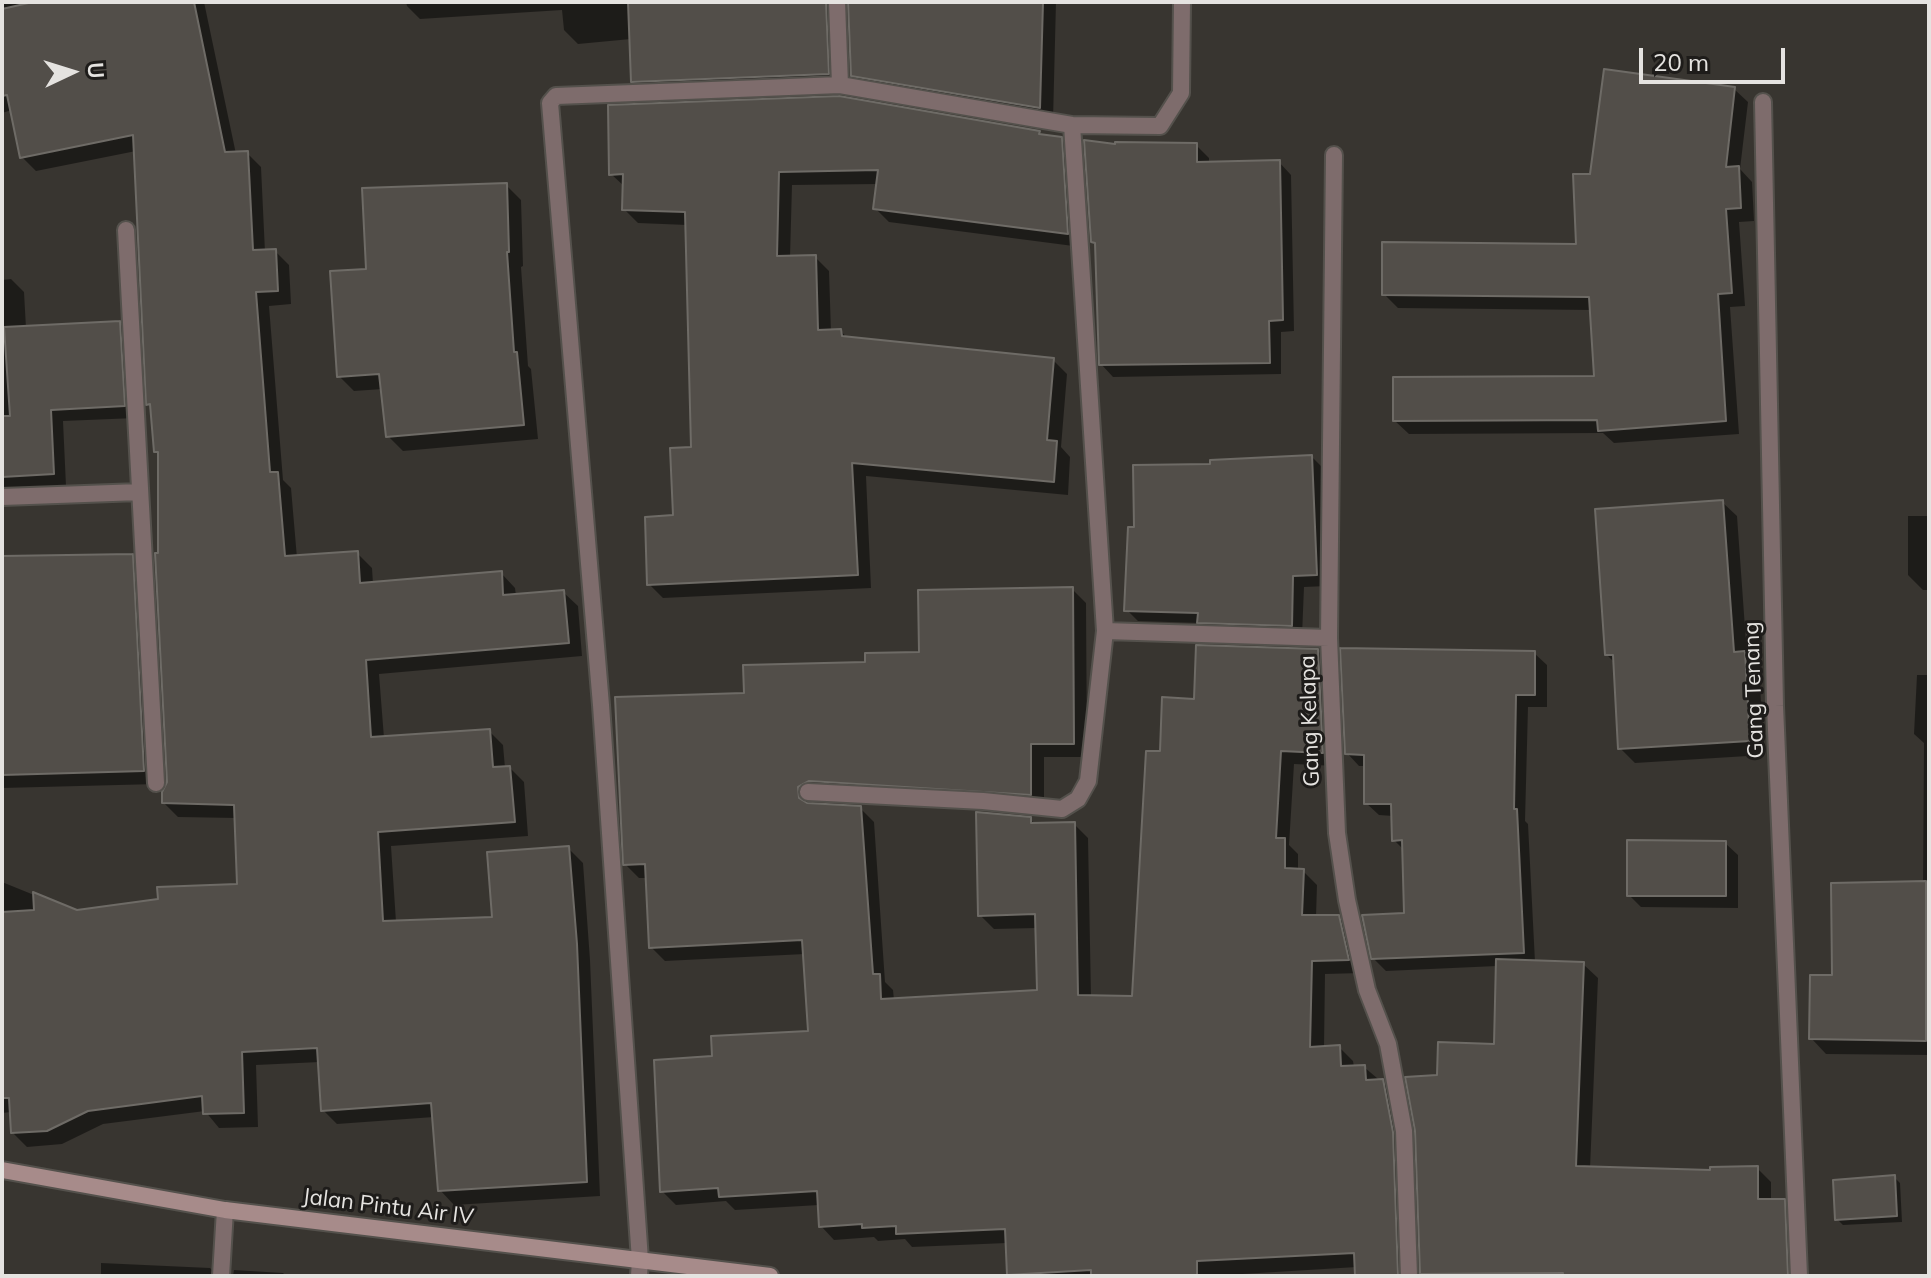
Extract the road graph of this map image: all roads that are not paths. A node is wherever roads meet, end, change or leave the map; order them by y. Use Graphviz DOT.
graph roads {
  1 [pos="837,2"];
  2 [pos="1182,2"];
  3 [pos="840,85"];
  4 [pos="1763,102"];
  5 [pos="1072,125"];
  6 [pos="1334,155"];
  7 [pos="126,230"];
  8 [pos="140,492"];
  9 [pos="2,497"];
  10 [pos="1105,631"];
  11 [pos="1329,638"];
  12 [pos="156,783"];
  13 [pos="808,792"];
  14 [pos="2,1170"];
  15 [pos="225,1210"];
  16 [pos="639,1268"];
  17 [pos="221,1276"];
  18 [pos="770,1276"];
  19 [pos="1409,1276"];
  20 [pos="1799,1276"];
  1 -- 3 [label="street"];
  2 -- 5 [label="street"];
  3 -- 5 [label="street"];
  3 -- 16 [label="street"];
  4 -- 20 [label="street, Gang Tenang"];
  5 -- 10 [label="street"];
  6 -- 11 [label="street, Gang Kelapa"];
  7 -- 8 [label="street"];
  8 -- 9 [label="street"];
  8 -- 12 [label="street"];
  10 -- 11 [label="street"];
  10 -- 13 [label="street"];
  11 -- 19 [label="street, Gang Kelapa"];
  14 -- 15 [label="main road, Jalan Pintu Air IV"];
  15 -- 16 [label="main road, Jalan Pintu Air IV"];
  15 -- 17 [label="street"];
  16 -- 18 [label="main road, Jalan Pintu Air IV"];
}
